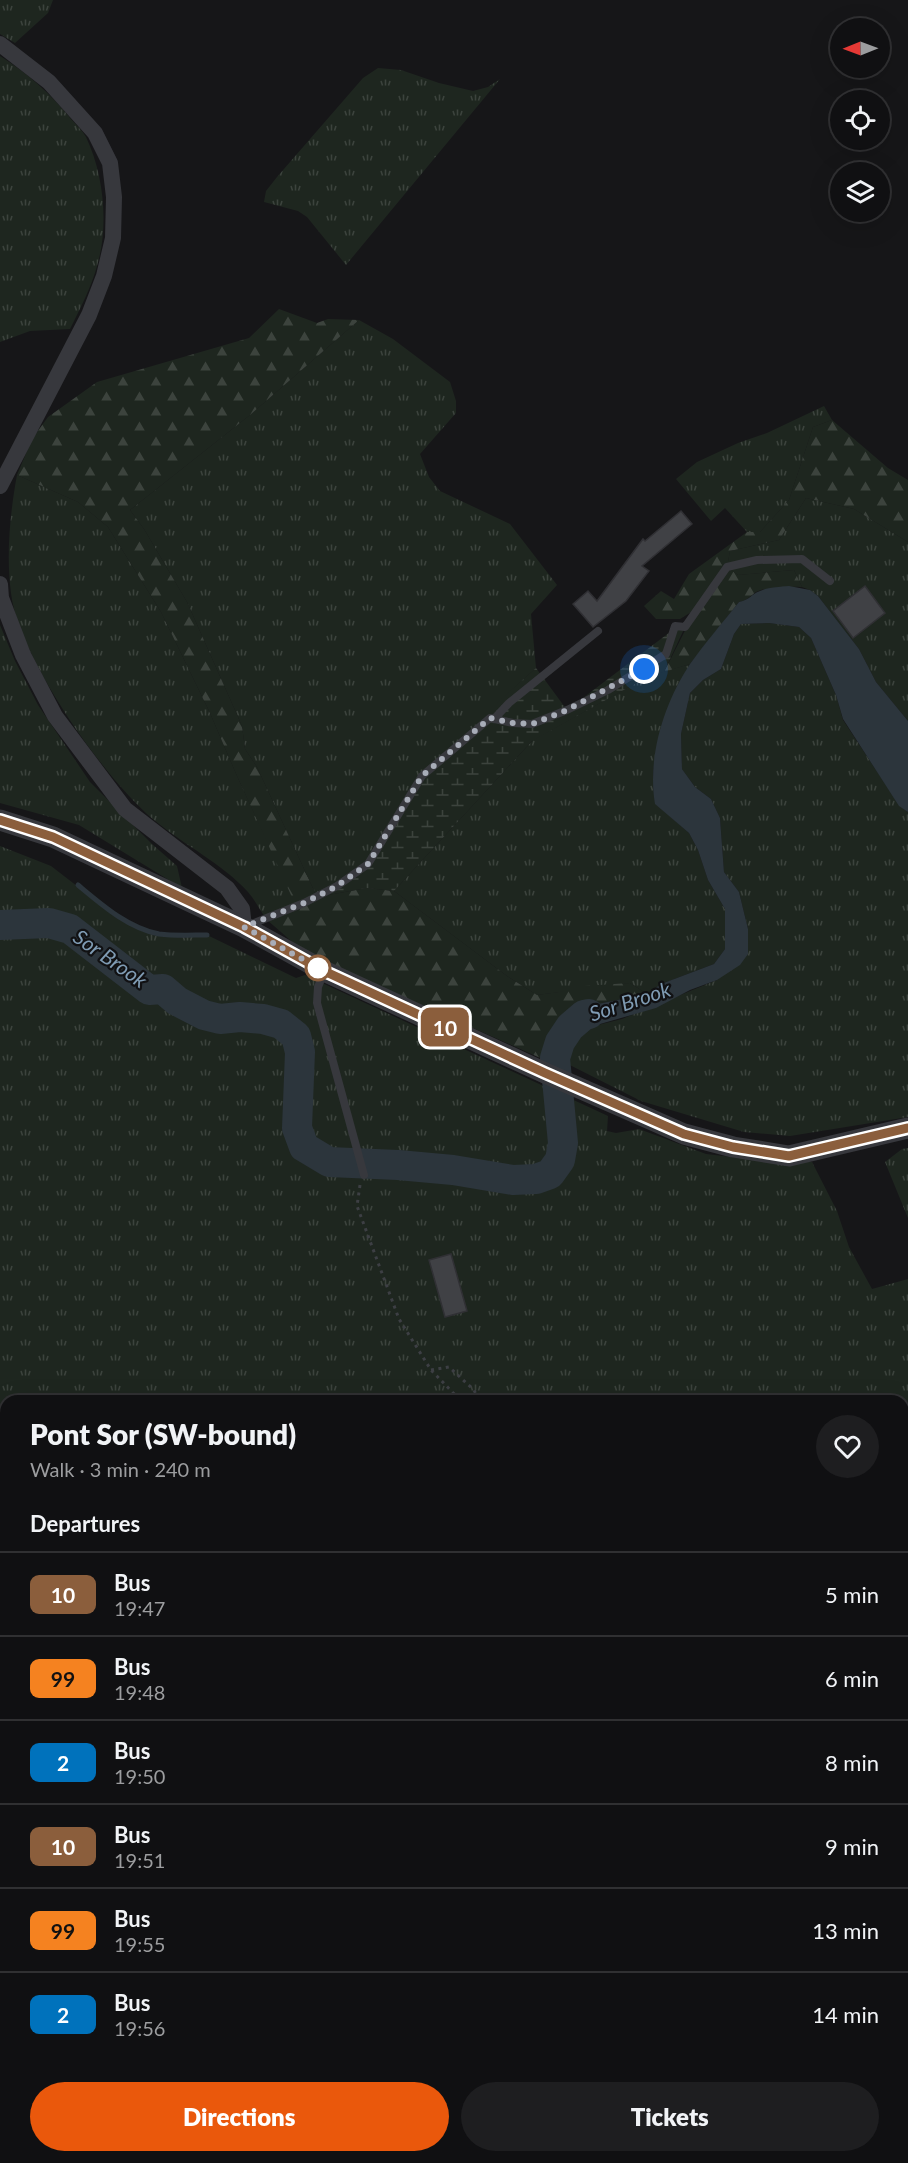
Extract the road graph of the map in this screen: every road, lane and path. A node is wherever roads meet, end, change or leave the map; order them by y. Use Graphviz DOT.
graph roads {
  1 [pos="0,44"];
  2 [pos="0,486"];
  3 [pos="831,581"];
  4 [pos="0,584"];
  5 [pos="598,631"];
  6 [pos="494,718"];
  7 [pos="0,820"];
  8 [pos="244,927"];
  9 [pos="324,971"];
  10 [pos="908,1128"];
  11 [pos="364,1175"];
  12 [pos="431,1370"];
  13 [pos="455,1395"];
  14 [pos="476,1395"];
  1 -- 2 [label="street"];
  3 -- 6 [label="lane"];
  4 -- 8 [label="street"];
  5 -- 6 [label="lane"];
  6 -- 8 [label="lane"];
  7 -- 8 [label="street"];
  8 -- 9 [label="street"];
  9 -- 10 [label="street"];
  9 -- 11 [label="lane"];
  11 -- 12 [label="path"];
  12 -- 13 [label="path"];
  12 -- 14 [label="path"];
}
